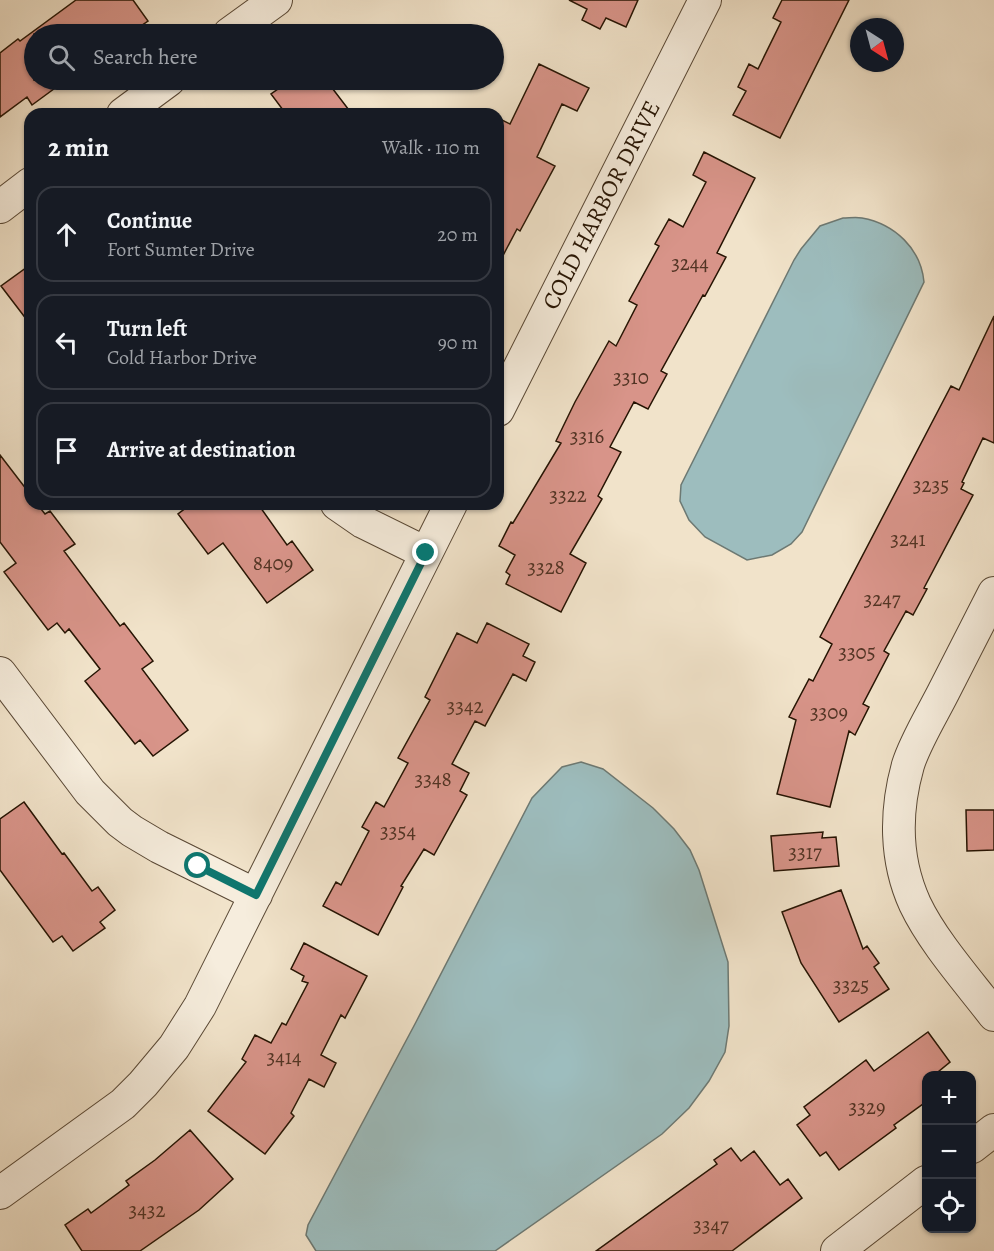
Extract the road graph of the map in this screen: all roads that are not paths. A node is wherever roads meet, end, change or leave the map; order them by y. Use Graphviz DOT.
graph roads {
  1 [pos="276,0"];
  2 [pos="705,0"];
  3 [pos="243,24"];
  4 [pos="155,90"];
  5 [pos="131,108"];
  6 [pos="24,189"];
  7 [pos="0,207"];
  8 [pos="504,398"];
  9 [pos="346,510"];
  10 [pos="448,510"];
  11 [pos="426,553"];
  12 [pos="994,593"];
  13 [pos="0,673"];
  14 [pos="256,895"];
  15 [pos="994,1015"];
  16 [pos="994,1130"];
  17 [pos="976,1144"];
  18 [pos="922,1186"];
  19 [pos="0,1193"];
  20 [pos="837,1251"];
  1 -- 3 [label="street"];
  2 -- 8 [label="street, COLD HARBOR DRIVE"];
  4 -- 5 [label="street"];
  6 -- 7 [label="street"];
  9 -- 11 [label="street"];
  10 -- 11 [label="street"];
  11 -- 14 [label="street"];
  12 -- 15 [label="street"];
  13 -- 14 [label="street"];
  14 -- 19 [label="street"];
  16 -- 17 [label="street"];
  18 -- 20 [label="street"];
}
